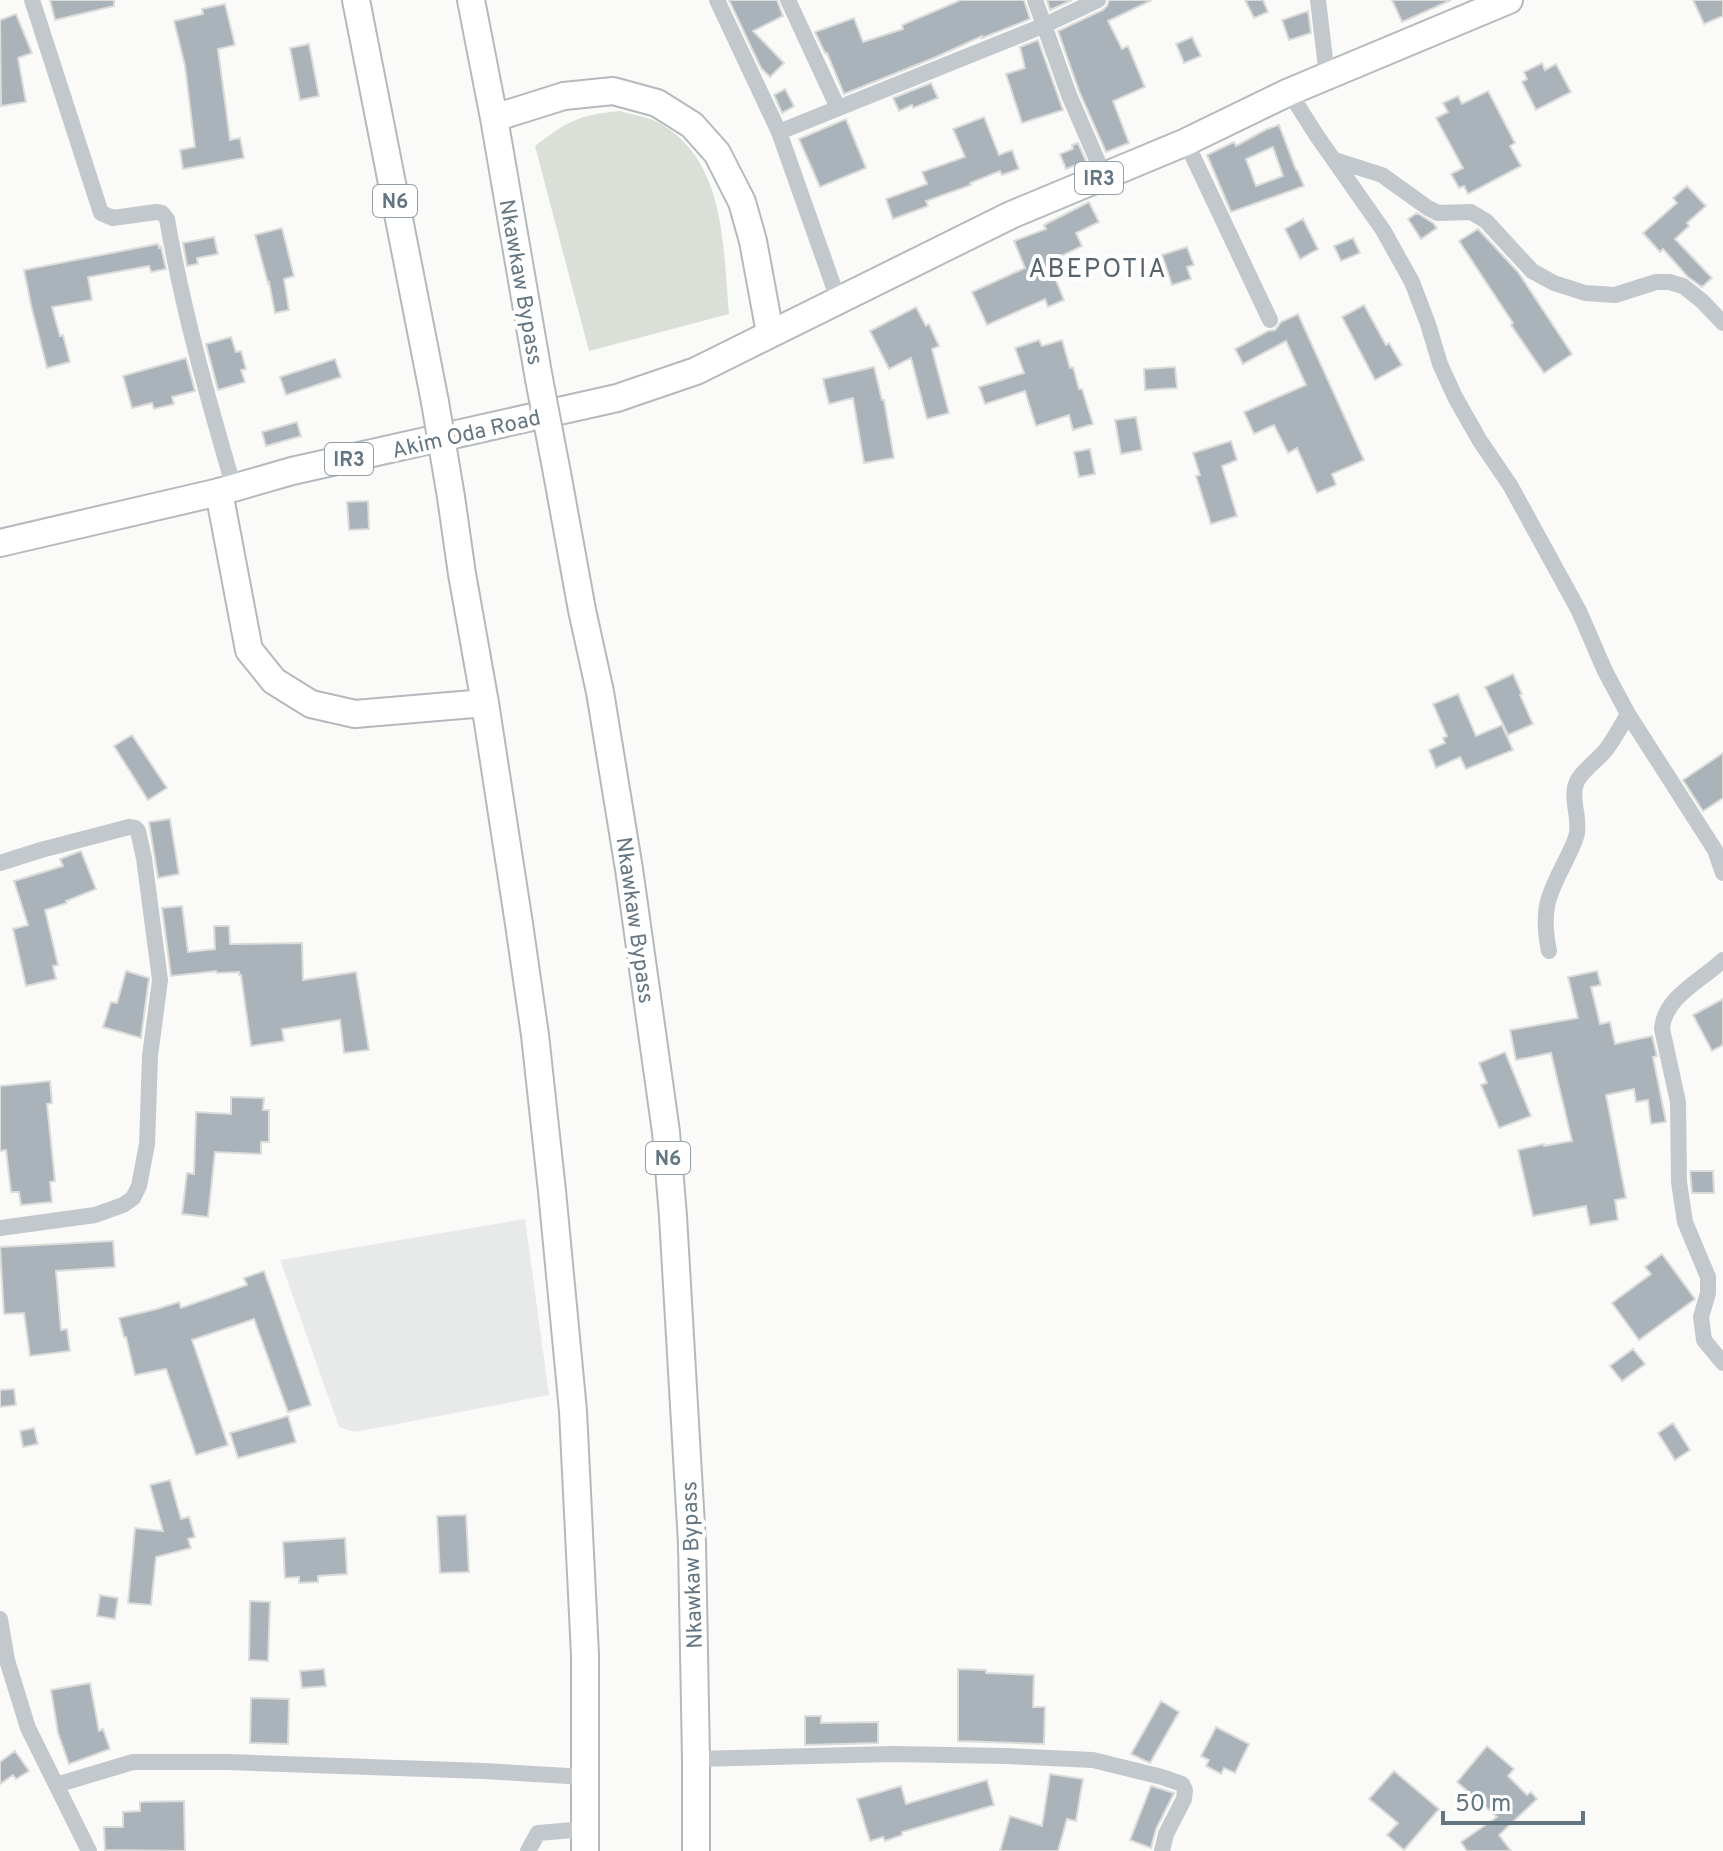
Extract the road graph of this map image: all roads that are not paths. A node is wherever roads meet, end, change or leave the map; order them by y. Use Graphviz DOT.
graph roads {
  1 [pos="32,0"];
  2 [pos="356,0"];
  3 [pos="471,0"];
  4 [pos="717,0"];
  5 [pos="788,0"];
  6 [pos="1035,0"];
  7 [pos="1098,0"];
  8 [pos="1318,0"];
  9 [pos="1509,0"];
  10 [pos="1045,25"];
  11 [pos="1327,76"];
  12 [pos="1289,92"];
  13 [pos="838,108"];
  14 [pos="494,118"];
  15 [pos="779,132"];
  16 [pos="1186,142"];
  17 [pos="1335,160"];
  18 [pos="1104,176"];
  19 [pos="838,299"];
  20 [pos="1270,320"];
  21 [pos="1723,323"];
  22 [pos="770,333"];
  23 [pos="227,490"];
  24 [pos="0,543"];
  25 [pos="485,703"];
  26 [pos="1628,714"];
  27 [pos="1719,853"];
  28 [pos="0,863"];
  29 [pos="1723,873"];
  30 [pos="1549,951"];
  31 [pos="1723,960"];
  32 [pos="0,1228"];
  33 [pos="1723,1363"];
  34 [pos="0,1619"];
  35 [pos="696,1759"];
  36 [pos="586,1777"];
  37 [pos="56,1785"];
  38 [pos="585,1840"];
  39 [pos="89,1851"];
  40 [pos="528,1851"];
  41 [pos="696,1851"];
  42 [pos="1162,1851"];
  1 -- 23 [label="street"];
  2 -- 25 [label="main road, N6, bridge"];
  3 -- 14 [label="main road, Nkawkaw Bypass / N6"];
  4 -- 15 [label="street"];
  5 -- 13 [label="street"];
  6 -- 10 [label="street"];
  7 -- 10 [label="street"];
  8 -- 11 [label="street"];
  9 -- 11 [label="main road, IR3"];
  10 -- 13 [label="street"];
  10 -- 18 [label="street"];
  11 -- 12 [label="main road, IR3"];
  12 -- 16 [label="main road, IR3"];
  12 -- 17 [label="street"];
  13 -- 15 [label="street"];
  14 -- 22 [label="main road"];
  14 -- 35 [label="main road, Nkawkaw Bypass / N6, bridge"];
  15 -- 19 [label="street"];
  16 -- 18 [label="main road, IR3"];
  16 -- 20 [label="street"];
  17 -- 21 [label="street"];
  17 -- 26 [label="street"];
  18 -- 19 [label="main road, IR3"];
  19 -- 22 [label="main road, IR3"];
  22 -- 23 [label="main road, Akim Oda Road / IR3"];
  23 -- 24 [label="main road, Akim Oda Road / IR3"];
  23 -- 25 [label="main road"];
  25 -- 36 [label="main road, N6"];
  26 -- 27 [label="street"];
  26 -- 30 [label="street"];
  27 -- 29 [label="street"];
  28 -- 32 [label="street"];
  31 -- 33 [label="street"];
  34 -- 37 [label="street"];
  35 -- 41 [label="main road, Nkawkaw Bypass / N6"];
  35 -- 42 [label="street"];
  36 -- 37 [label="street"];
  36 -- 38 [label="main road, N6"];
  37 -- 39 [label="street"];
  38 -- 40 [label="street"];
}
